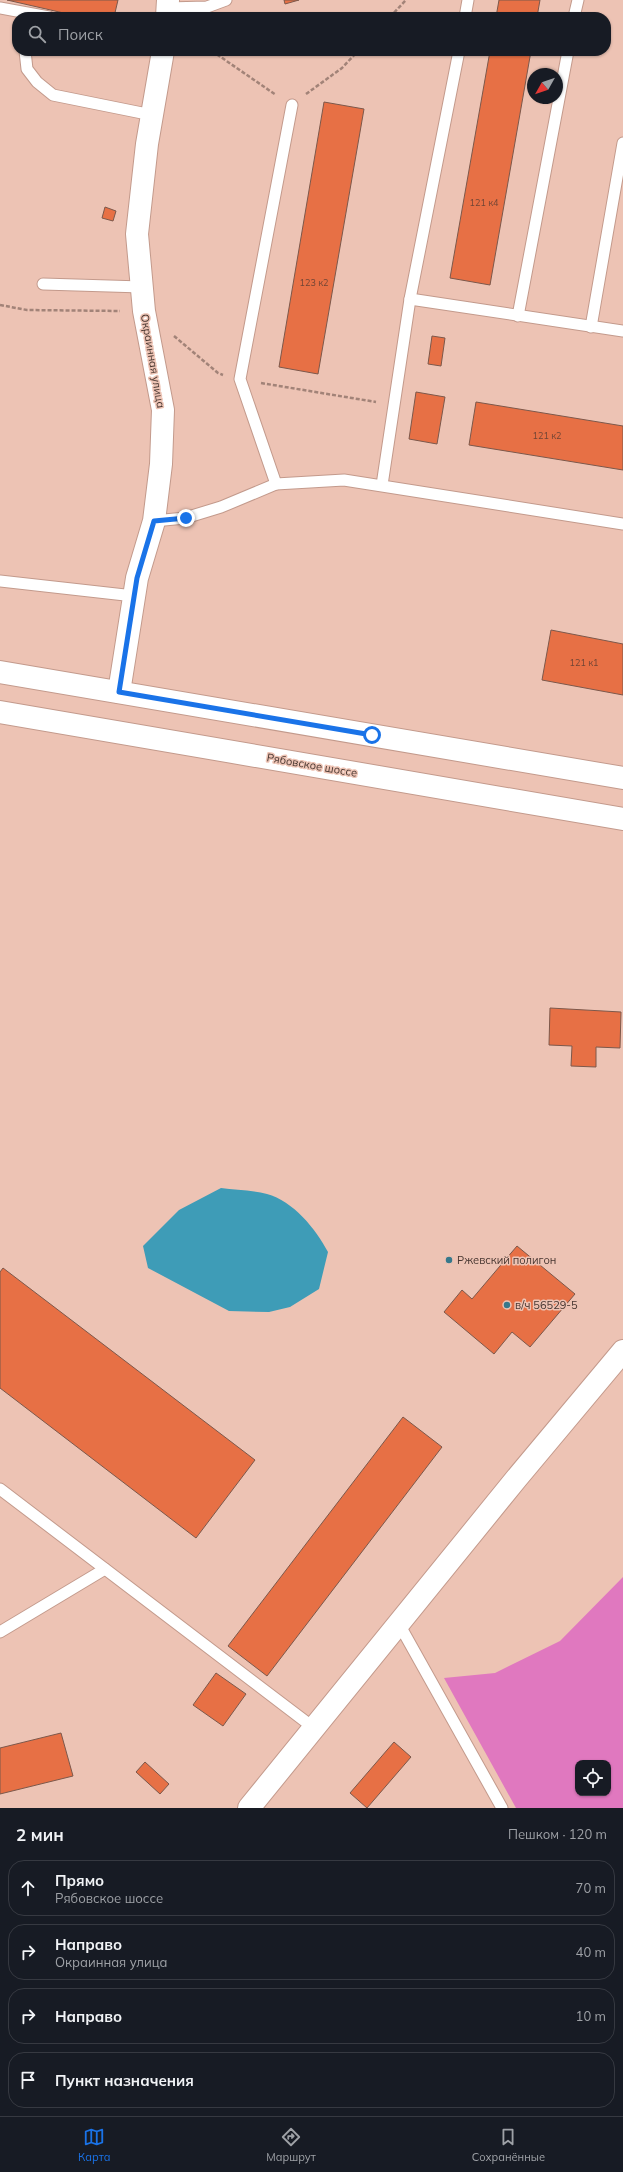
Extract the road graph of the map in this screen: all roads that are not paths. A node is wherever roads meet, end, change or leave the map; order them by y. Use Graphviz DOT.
graph roads {
  1 [pos="226,0"];
  2 [pos="468,0"];
  3 [pos="578,0"];
  4 [pos="0,8"];
  5 [pos="167,8"];
  6 [pos="18,12"];
  7 [pos="466,12"];
  8 [pos="575,12"];
  9 [pos="26,56"];
  10 [pos="162,56"];
  11 [pos="457,56"];
  12 [pos="567,56"];
  13 [pos="292,105"];
  14 [pos="152,115"];
  15 [pos="623,143"];
  16 [pos="43,284"];
  17 [pos="142,287"];
  18 [pos="410,299"];
  19 [pos="518,316"];
  20 [pos="591,327"];
  21 [pos="623,331"];
  22 [pos="276,484"];
  23 [pos="382,485"];
  24 [pos="154,521"];
  25 [pos="623,524"];
  26 [pos="0,581"];
  27 [pos="134,596"];
  28 [pos="0,672"];
  29 [pos="119,692"];
  30 [pos="0,712"];
  31 [pos="623,778"];
  32 [pos="623,819"];
  33 [pos="623,1351"];
  34 [pos="0,1489"];
  35 [pos="105,1569"];
  36 [pos="399,1624"];
  37 [pos="0,1632"];
  38 [pos="314,1728"];
  39 [pos="249,1808"];
  40 [pos="502,1808"];
  1 -- 5 [label="lane"];
  2 -- 7 [label="lane"];
  3 -- 8 [label="lane"];
  4 -- 6 [label="lane"];
  9 -- 14 [label="lane"];
  10 -- 14 [label="main road, Окраинная улица"];
  11 -- 18 [label="lane"];
  12 -- 19 [label="lane"];
  13 -- 22 [label="lane"];
  14 -- 17 [label="main road, Окраинная улица"];
  15 -- 20 [label="lane"];
  16 -- 17 [label="lane"];
  17 -- 24 [label="main road, Окраинная улица"];
  18 -- 19 [label="lane"];
  18 -- 23 [label="lane"];
  19 -- 20 [label="lane"];
  20 -- 21 [label="lane"];
  22 -- 23 [label="lane"];
  22 -- 24 [label="lane"];
  23 -- 25 [label="lane"];
  24 -- 27 [label="main road, Окраинная улица"];
  26 -- 27 [label="lane"];
  27 -- 29 [label="main road, Окраинная улица"];
  28 -- 29 [label="main road"];
  29 -- 31 [label="main road"];
  30 -- 32 [label="main road, Рябовское шоссе"];
  33 -- 36 [label="main road"];
  34 -- 35 [label="lane"];
  35 -- 37 [label="lane"];
  35 -- 38 [label="lane"];
  36 -- 38 [label="main road"];
  36 -- 40 [label="lane"];
  38 -- 39 [label="main road"];
}
